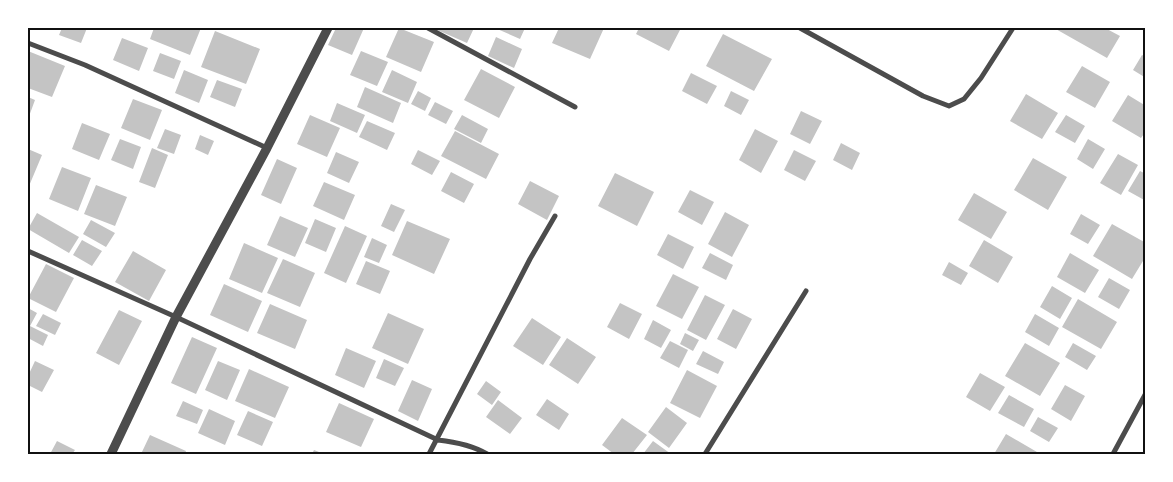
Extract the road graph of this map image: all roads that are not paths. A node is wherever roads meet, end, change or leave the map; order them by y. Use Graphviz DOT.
graph roads {
  1 [pos="328,28"];
  2 [pos="428,28"];
  3 [pos="800,28"];
  4 [pos="1013,28"];
  5 [pos="28,43"];
  6 [pos="575,107"];
  7 [pos="268,148"];
  8 [pos="554,216"];
  9 [pos="28,251"];
  10 [pos="806,292"];
  11 [pos="176,317"];
  12 [pos="1146,393"];
  13 [pos="438,440"];
  14 [pos="111,454"];
  15 [pos="429,454"];
  16 [pos="487,454"];
  17 [pos="705,454"];
  18 [pos="1113,454"];
  1 -- 7 [label="street"];
  2 -- 6 [label="street"];
  3 -- 4 [label="street"];
  5 -- 7 [label="street"];
  7 -- 11 [label="street"];
  8 -- 13 [label="street"];
  9 -- 11 [label="street"];
  10 -- 17 [label="street"];
  11 -- 13 [label="street"];
  11 -- 14 [label="street"];
  12 -- 18 [label="street"];
  13 -- 15 [label="street"];
  13 -- 16 [label="street"];
}
